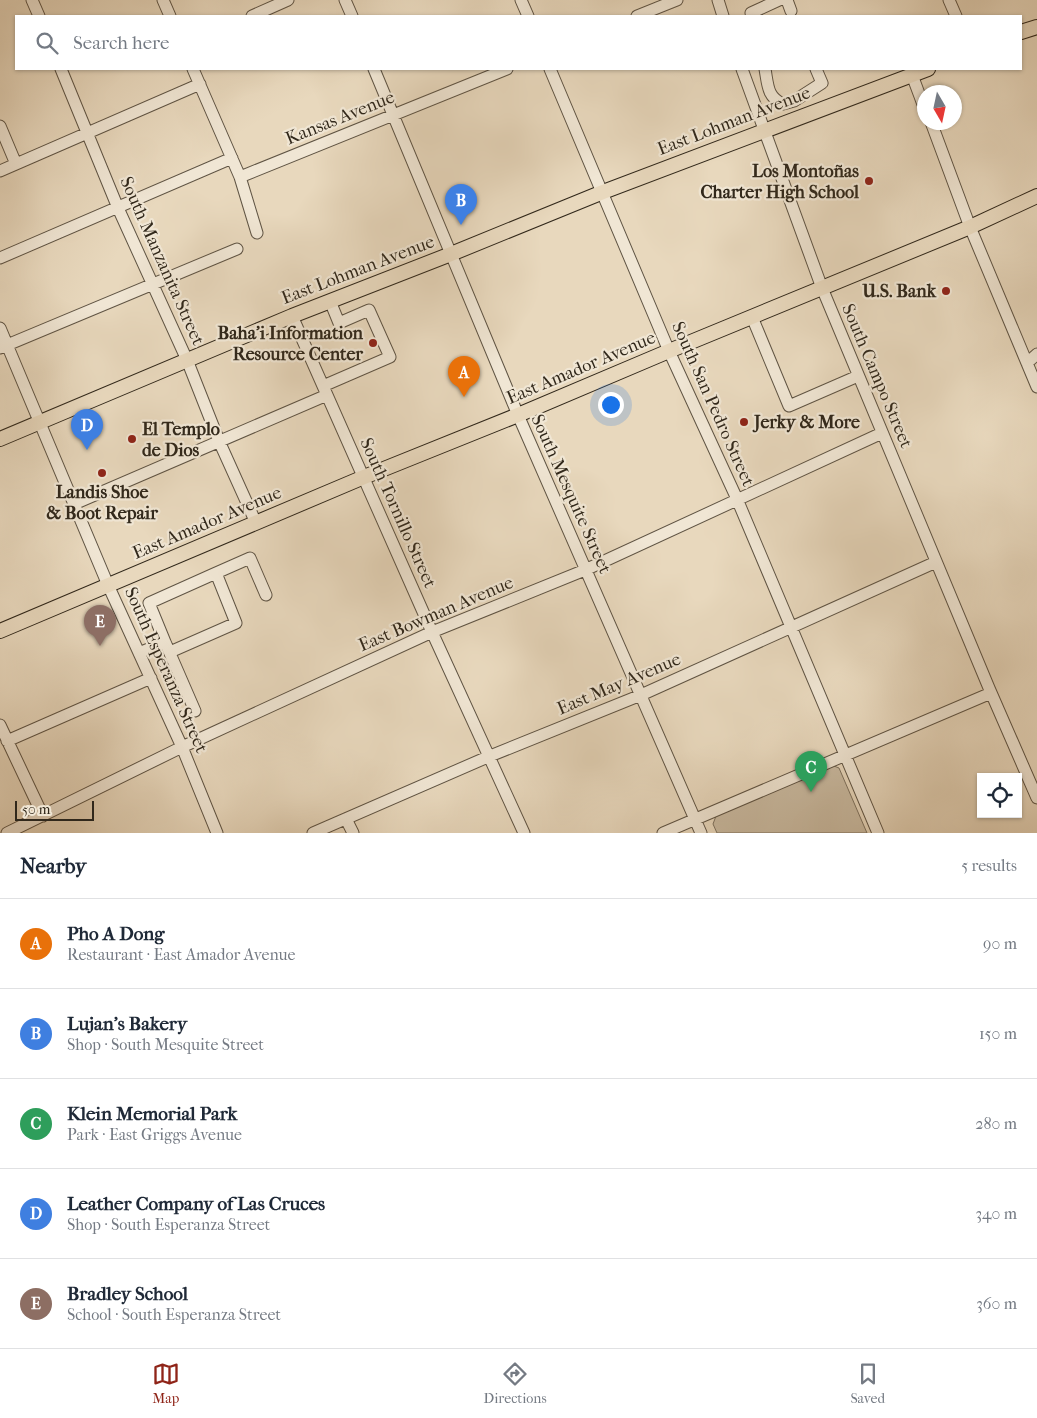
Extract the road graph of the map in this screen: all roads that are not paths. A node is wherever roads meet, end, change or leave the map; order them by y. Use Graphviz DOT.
graph roads {
  1 [pos="32,0"];
  2 [pos="163,0"];
  3 [pos="288,0"];
  4 [pos="345,0"];
  5 [pos="522,0"];
  6 [pos="676,0"];
  7 [pos="718,0"];
  8 [pos="778,0"];
  9 [pos="786,0"];
  10 [pos="949,0"];
  11 [pos="791,12"];
  12 [pos="39,15"];
  13 [pos="170,15"];
  14 [pos="254,15"];
  15 [pos="352,15"];
  16 [pos="528,15"];
  17 [pos="639,15"];
  18 [pos="723,15"];
  19 [pos="748,15"];
  20 [pos="956,15"];
  21 [pos="1037,26"];
  22 [pos="1022,32"];
  23 [pos="61,70"];
  24 [pos="193,70"];
  25 [pos="374,70"];
  26 [pos="506,70"];
  27 [pos="550,70"];
  28 [pos="742,70"];
  29 [pos="765,70"];
  30 [pos="816,70"];
  31 [pos="925,70"];
  32 [pos="912,75"];
  33 [pos="200,84"];
  34 [pos="917,88"];
  35 [pos="394,115"];
  36 [pos="0,126"];
  37 [pos="763,130"];
  38 [pos="934,130"];
  39 [pos="88,134"];
  40 [pos="232,158"];
  41 [pos="16,164"];
  42 [pos="0,171"];
  43 [pos="240,177"];
  44 [pos="603,192"];
  45 [pos="1037,196"];
  46 [pos="118,208"];
  47 [pos="970,227"];
  48 [pos="257,233"];
  49 [pos="237,249"];
  50 [pos="451,254"];
  51 [pos="0,258"];
  52 [pos="153,284"];
  53 [pos="822,288"];
  54 [pos="330,301"];
  55 [pos="292,316"];
  56 [pos="752,317"];
  57 [pos="0,328"];
  58 [pos="4,346"];
  59 [pos="669,351"];
  60 [pos="1037,354"];
  61 [pos="188,360"];
  62 [pos="1032,361"];
  63 [pos="858,376"];
  64 [pos="1037,387"];
  65 [pos="325,390"];
  66 [pos="518,416"];
  67 [pos="40,422"];
  68 [pos="882,433"];
  69 [pos="0,439"];
  70 [pos="219,440"];
  71 [pos="364,477"];
  72 [pos="736,499"];
  73 [pos="74,504"];
  74 [pos="256,523"];
  75 [pos="936,562"];
  76 [pos="585,570"];
  77 [pos="216,573"];
  78 [pos="108,585"];
  79 [pos="266,595"];
  80 [pos="791,627"];
  81 [pos="0,631"];
  82 [pos="432,632"];
  83 [pos="167,647"];
  84 [pos="139,653"];
  85 [pos="151,678"];
  86 [pos="991,693"];
  87 [pos="640,695"];
  88 [pos="195,711"];
  89 [pos="0,725"];
  90 [pos="9,745"];
  91 [pos="182,747"];
  92 [pos="0,754"];
  93 [pos="844,754"];
  94 [pos="490,756"];
  95 [pos="1037,798"];
  96 [pos="43,816"];
  97 [pos="346,818"];
  98 [pos="695,820"];
  99 [pos="7,833"];
  100 [pos="217,833"];
  101 [pos="313,833"];
  102 [pos="353,833"];
  103 [pos="524,833"];
  104 [pos="663,833"];
  105 [pos="701,833"];
  106 [pos="878,833"];
  1 -- 12 [label="street"];
  2 -- 13 [label="street"];
  3 -- 14 [label="street"];
  4 -- 15 [label="street"];
  5 -- 16 [label="street"];
  6 -- 17 [label="street"];
  7 -- 18 [label="street"];
  8 -- 19 [label="street"];
  9 -- 11 [label="street"];
  10 -- 20 [label="street"];
  21 -- 22 [label="main road"];
  23 -- 39 [label="street, South Manzanita Street"];
  24 -- 33 [label="street"];
  25 -- 35 [label="street, South Mesquite Street"];
  26 -- 35 [label="street, Kansas Avenue"];
  27 -- 44 [label="street, South San Pedro Street"];
  28 -- 37 [label="street, South Campo Street"];
  29 -- 30 [label="street"];
  31 -- 32 [label="main road, East Lohman Avenue"];
  32 -- 34 [label="street"];
  32 -- 37 [label="main road, East Lohman Avenue"];
  33 -- 39 [label="street"];
  33 -- 40 [label="street"];
  35 -- 43 [label="street, Kansas Avenue"];
  35 -- 50 [label="street, South Mesquite Street"];
  36 -- 41 [label="street"];
  37 -- 44 [label="main road, East Lohman Avenue"];
  37 -- 53 [label="street, South Campo Street"];
  38 -- 47 [label="street"];
  39 -- 41 [label="street"];
  39 -- 46 [label="street, South Manzanita Street"];
  40 -- 43 [label="street"];
  40 -- 46 [label="street"];
  41 -- 42 [label="street"];
  43 -- 48 [label="street"];
  44 -- 50 [label="main road, East Lohman Avenue"];
  44 -- 59 [label="street, South San Pedro Street"];
  45 -- 47 [label="main road, East Amador Avenue"];
  46 -- 51 [label="street"];
  46 -- 52 [label="street, South Manzanita Street"];
  47 -- 53 [label="main road, East Amador Avenue"];
  47 -- 62 [label="street"];
  49 -- 52 [label="street"];
  50 -- 54 [label="main road, East Lohman Avenue"];
  50 -- 66 [label="street, South Mesquite Street"];
  52 -- 58 [label="street"];
  52 -- 61 [label="street, South Manzanita Street"];
  53 -- 56 [label="main road, East Amador Avenue"];
  53 -- 63 [label="street, South Campo Street"];
  54 -- 55 [label="main road, East Lohman Avenue"];
  54 -- 65 [label="street"];
  55 -- 61 [label="main road, East Lohman Avenue"];
  55 -- 65 [label="street, South Tornillo Street"];
  56 -- 59 [label="main road, East Amador Avenue"];
  56 -- 63 [label="street"];
  57 -- 58 [label="street, South Esperanza Street"];
  58 -- 67 [label="street, South Esperanza Street"];
  59 -- 66 [label="main road, East Amador Avenue"];
  59 -- 72 [label="street, South San Pedro Street"];
  60 -- 62 [label="street"];
  61 -- 67 [label="main road, East Lohman Avenue"];
  61 -- 70 [label="street, South Manzanita Street"];
  62 -- 64 [label="street"];
  63 -- 68 [label="street, South Campo Street"];
  65 -- 70 [label="street"];
  65 -- 71 [label="street, South Tornillo Street"];
  66 -- 71 [label="main road, East Amador Avenue"];
  66 -- 76 [label="street, South Mesquite Street"];
  67 -- 69 [label="main road, East Lohman Avenue"];
  67 -- 73 [label="street, South Esperanza Street"];
  68 -- 72 [label="street, East Bowman Avenue"];
  68 -- 75 [label="street, South Campo Street"];
  70 -- 73 [label="street"];
  70 -- 74 [label="street, South Manzanita Street"];
  71 -- 74 [label="main road, East Amador Avenue"];
  71 -- 82 [label="street, South Tornillo Street"];
  72 -- 76 [label="street, East Bowman Avenue"];
  72 -- 80 [label="street, South San Pedro Street"];
  73 -- 78 [label="street, South Esperanza Street"];
  74 -- 78 [label="main road, East Amador Avenue"];
  75 -- 80 [label="street, East May Avenue"];
  75 -- 86 [label="street, South Campo Street"];
  76 -- 82 [label="street, East Bowman Avenue"];
  76 -- 87 [label="street, South Mesquite Street"];
  77 -- 79 [label="street"];
  77 -- 83 [label="street"];
  77 -- 83 [label="street"];
  78 -- 81 [label="main road, East Amador Avenue"];
  78 -- 84 [label="street, South Esperanza Street"];
  80 -- 87 [label="street, East May Avenue"];
  80 -- 93 [label="street, South San Pedro Street"];
  82 -- 91 [label="street, East Bowman Avenue"];
  82 -- 94 [label="street, South Tornillo Street"];
  83 -- 84 [label="street"];
  83 -- 88 [label="street"];
  84 -- 85 [label="street, South Esperanza Street"];
  85 -- 90 [label="street"];
  85 -- 91 [label="street, South Esperanza Street"];
  86 -- 93 [label="street"];
  86 -- 95 [label="street, South Campo Street"];
  87 -- 94 [label="street, East May Avenue"];
  87 -- 98 [label="street, South Mesquite Street"];
  89 -- 90 [label="street"];
  90 -- 92 [label="street"];
  90 -- 96 [label="street"];
  91 -- 96 [label="street, East Bowman Avenue"];
  91 -- 100 [label="street, South Esperanza Street"];
  93 -- 98 [label="street"];
  93 -- 106 [label="street, South San Pedro Street"];
  94 -- 97 [label="street, East May Avenue"];
  94 -- 103 [label="street, South Tornillo Street"];
  96 -- 99 [label="street, East Bowman Avenue"];
  97 -- 101 [label="street, East May Avenue"];
  97 -- 102 [label="street"];
  98 -- 104 [label="street"];
  98 -- 105 [label="street, South Mesquite Street"];
}
